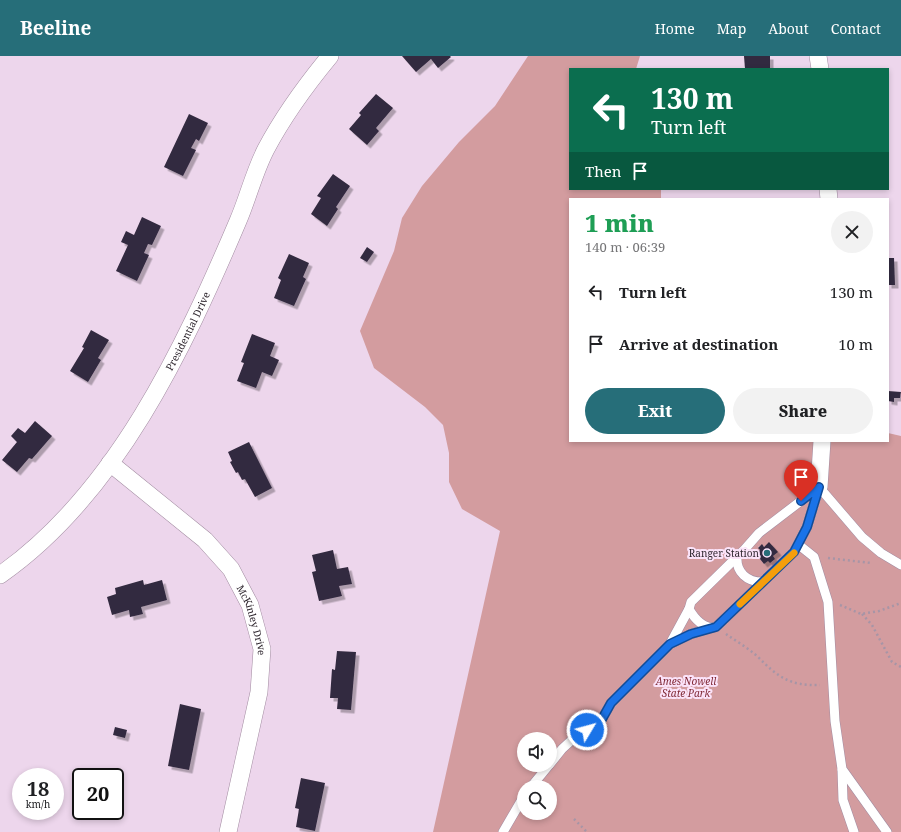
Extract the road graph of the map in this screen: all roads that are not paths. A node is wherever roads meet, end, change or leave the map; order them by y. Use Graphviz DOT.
graph roads {
  1 [pos="330,56"];
  2 [pos="818,56"];
  3 [pos="820,68"];
  4 [pos="822,442"];
  5 [pos="110,464"];
  6 [pos="819,487"];
  7 [pos="800,545"];
  8 [pos="737,557"];
  9 [pos="901,565"];
  10 [pos="0,575"];
  11 [pos="762,582"];
  12 [pos="689,608"];
  13 [pos="713,628"];
  14 [pos="670,644"];
  15 [pos="557,755"];
  16 [pos="842,769"];
  17 [pos="543,772"];
  18 [pos="537,780"];
  19 [pos="517,808"];
  20 [pos="228,832"];
  21 [pos="503,832"];
  22 [pos="854,832"];
  23 [pos="887,832"];
  1 -- 5 [label="street, Presidential Drive"];
  2 -- 3 [label="street"];
  4 -- 6 [label="street"];
  5 -- 10 [label="street, Presidential Drive"];
  5 -- 20 [label="street, McKinley Drive"];
  6 -- 7 [label="lane"];
  6 -- 8 [label="lane"];
  6 -- 9 [label="lane"];
  7 -- 11 [label="lane"];
  7 -- 16 [label="lane"];
  8 -- 11 [label="lane"];
  8 -- 12 [label="lane"];
  11 -- 13 [label="lane"];
  12 -- 13 [label="lane"];
  12 -- 14 [label="lane"];
  13 -- 14 [label="lane"];
  14 -- 15 [label="lane"];
  16 -- 22 [label="lane"];
  16 -- 23 [label="lane"];
  17 -- 18 [label="lane"];
  19 -- 21 [label="lane"];
}
